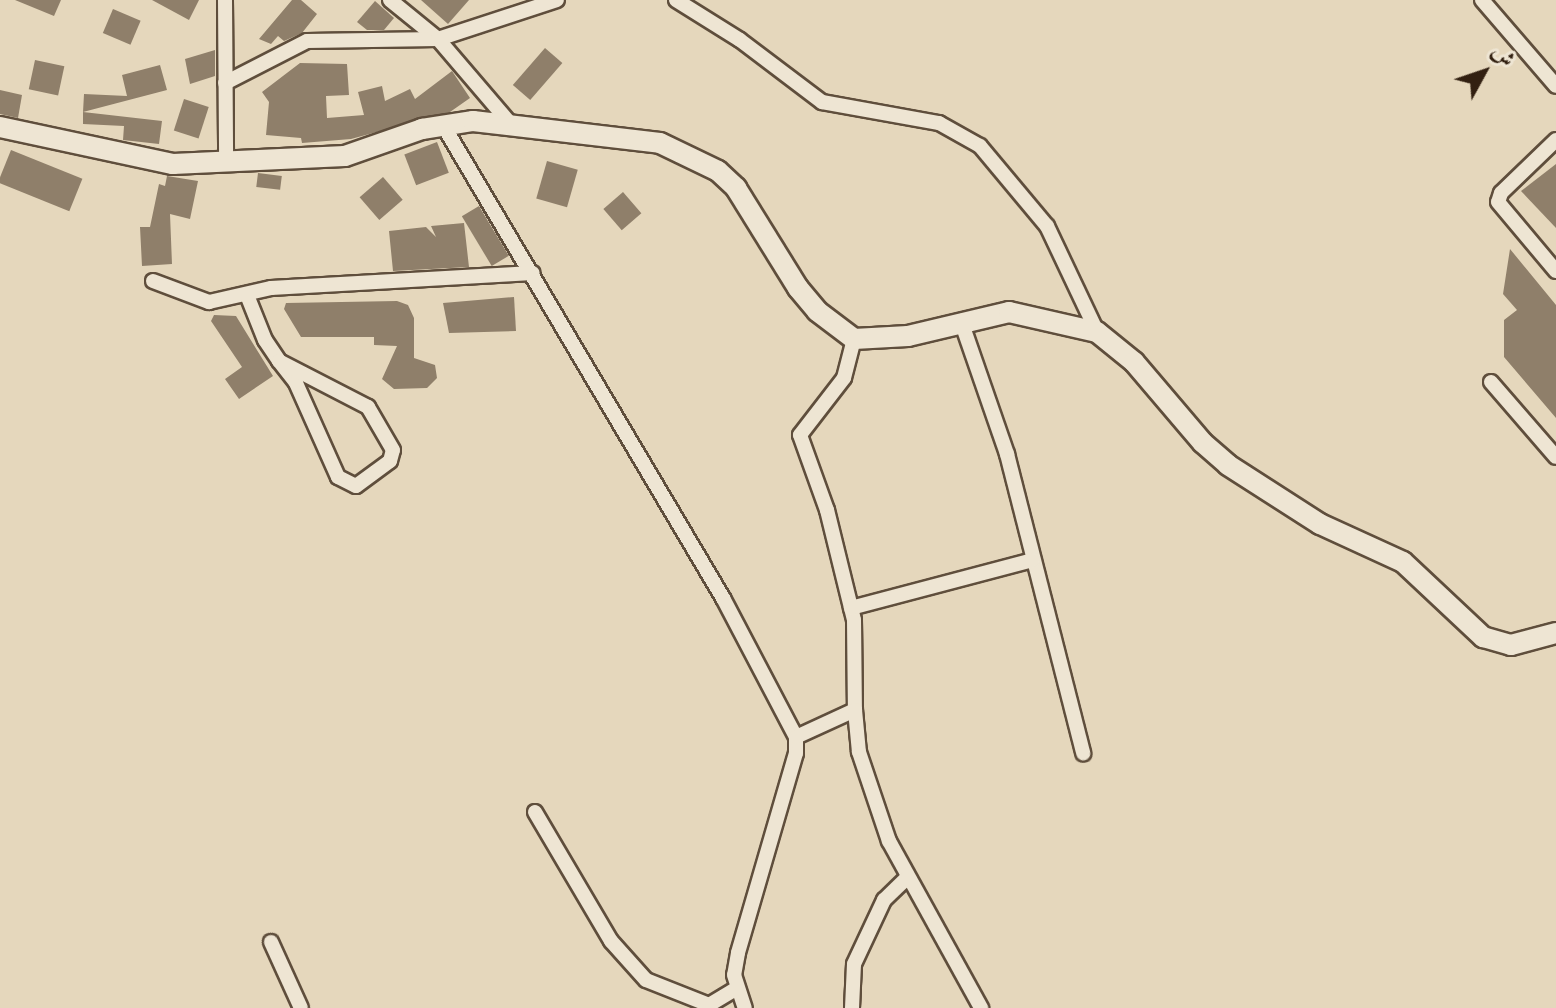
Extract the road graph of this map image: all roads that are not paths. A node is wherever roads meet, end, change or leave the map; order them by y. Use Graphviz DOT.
graph roads {
  1 [pos="225,0"];
  2 [pos="390,0"];
  3 [pos="557,0"];
  4 [pos="676,0"];
  5 [pos="1482,0"];
  6 [pos="438,39"];
  7 [pos="225,83"];
  8 [pos="1556,86"];
  9 [pos="509,122"];
  10 [pos="443,125"];
  11 [pos="0,127"];
  12 [pos="1556,140"];
  13 [pos="226,162"];
  14 [pos="1556,271"];
  15 [pos="533,273"];
  16 [pos="153,281"];
  17 [pos="247,295"];
  18 [pos="961,321"];
  19 [pos="1097,332"];
  20 [pos="854,339"];
  21 [pos="279,361"];
  22 [pos="1491,382"];
  23 [pos="1556,457"];
  24 [pos="1033,560"];
  25 [pos="851,608"];
  26 [pos="1556,633"];
  27 [pos="855,710"];
  28 [pos="796,737"];
  29 [pos="1083,753"];
  30 [pos="535,812"];
  31 [pos="906,879"];
  32 [pos="271,942"];
  33 [pos="736,989"];
  34 [pos="301,1008"];
  35 [pos="745,1008"];
  36 [pos="852,1008"];
  37 [pos="981,1008"];
  1 -- 7 [label="street"];
  2 -- 6 [label="street"];
  3 -- 6 [label="street"];
  4 -- 19 [label="street"];
  5 -- 8 [label="street"];
  6 -- 7 [label="street"];
  6 -- 9 [label="street"];
  7 -- 13 [label="street"];
  9 -- 10 [label="street"];
  9 -- 20 [label="street"];
  10 -- 13 [label="street"];
  10 -- 15 [label="street"];
  11 -- 13 [label="street"];
  12 -- 14 [label="street"];
  15 -- 17 [label="street"];
  15 -- 28 [label="street"];
  16 -- 17 [label="street"];
  17 -- 21 [label="street"];
  18 -- 19 [label="street"];
  18 -- 20 [label="street"];
  18 -- 24 [label="street"];
  19 -- 26 [label="street"];
  20 -- 25 [label="street"];
  21 -- 21 [label="street"];
  22 -- 23 [label="street"];
  24 -- 25 [label="street"];
  24 -- 29 [label="street"];
  25 -- 27 [label="street"];
  27 -- 28 [label="street"];
  27 -- 31 [label="street"];
  28 -- 33 [label="street"];
  30 -- 33 [label="street"];
  31 -- 36 [label="street"];
  31 -- 37 [label="street"];
  32 -- 34 [label="street"];
  33 -- 35 [label="street"];
}
